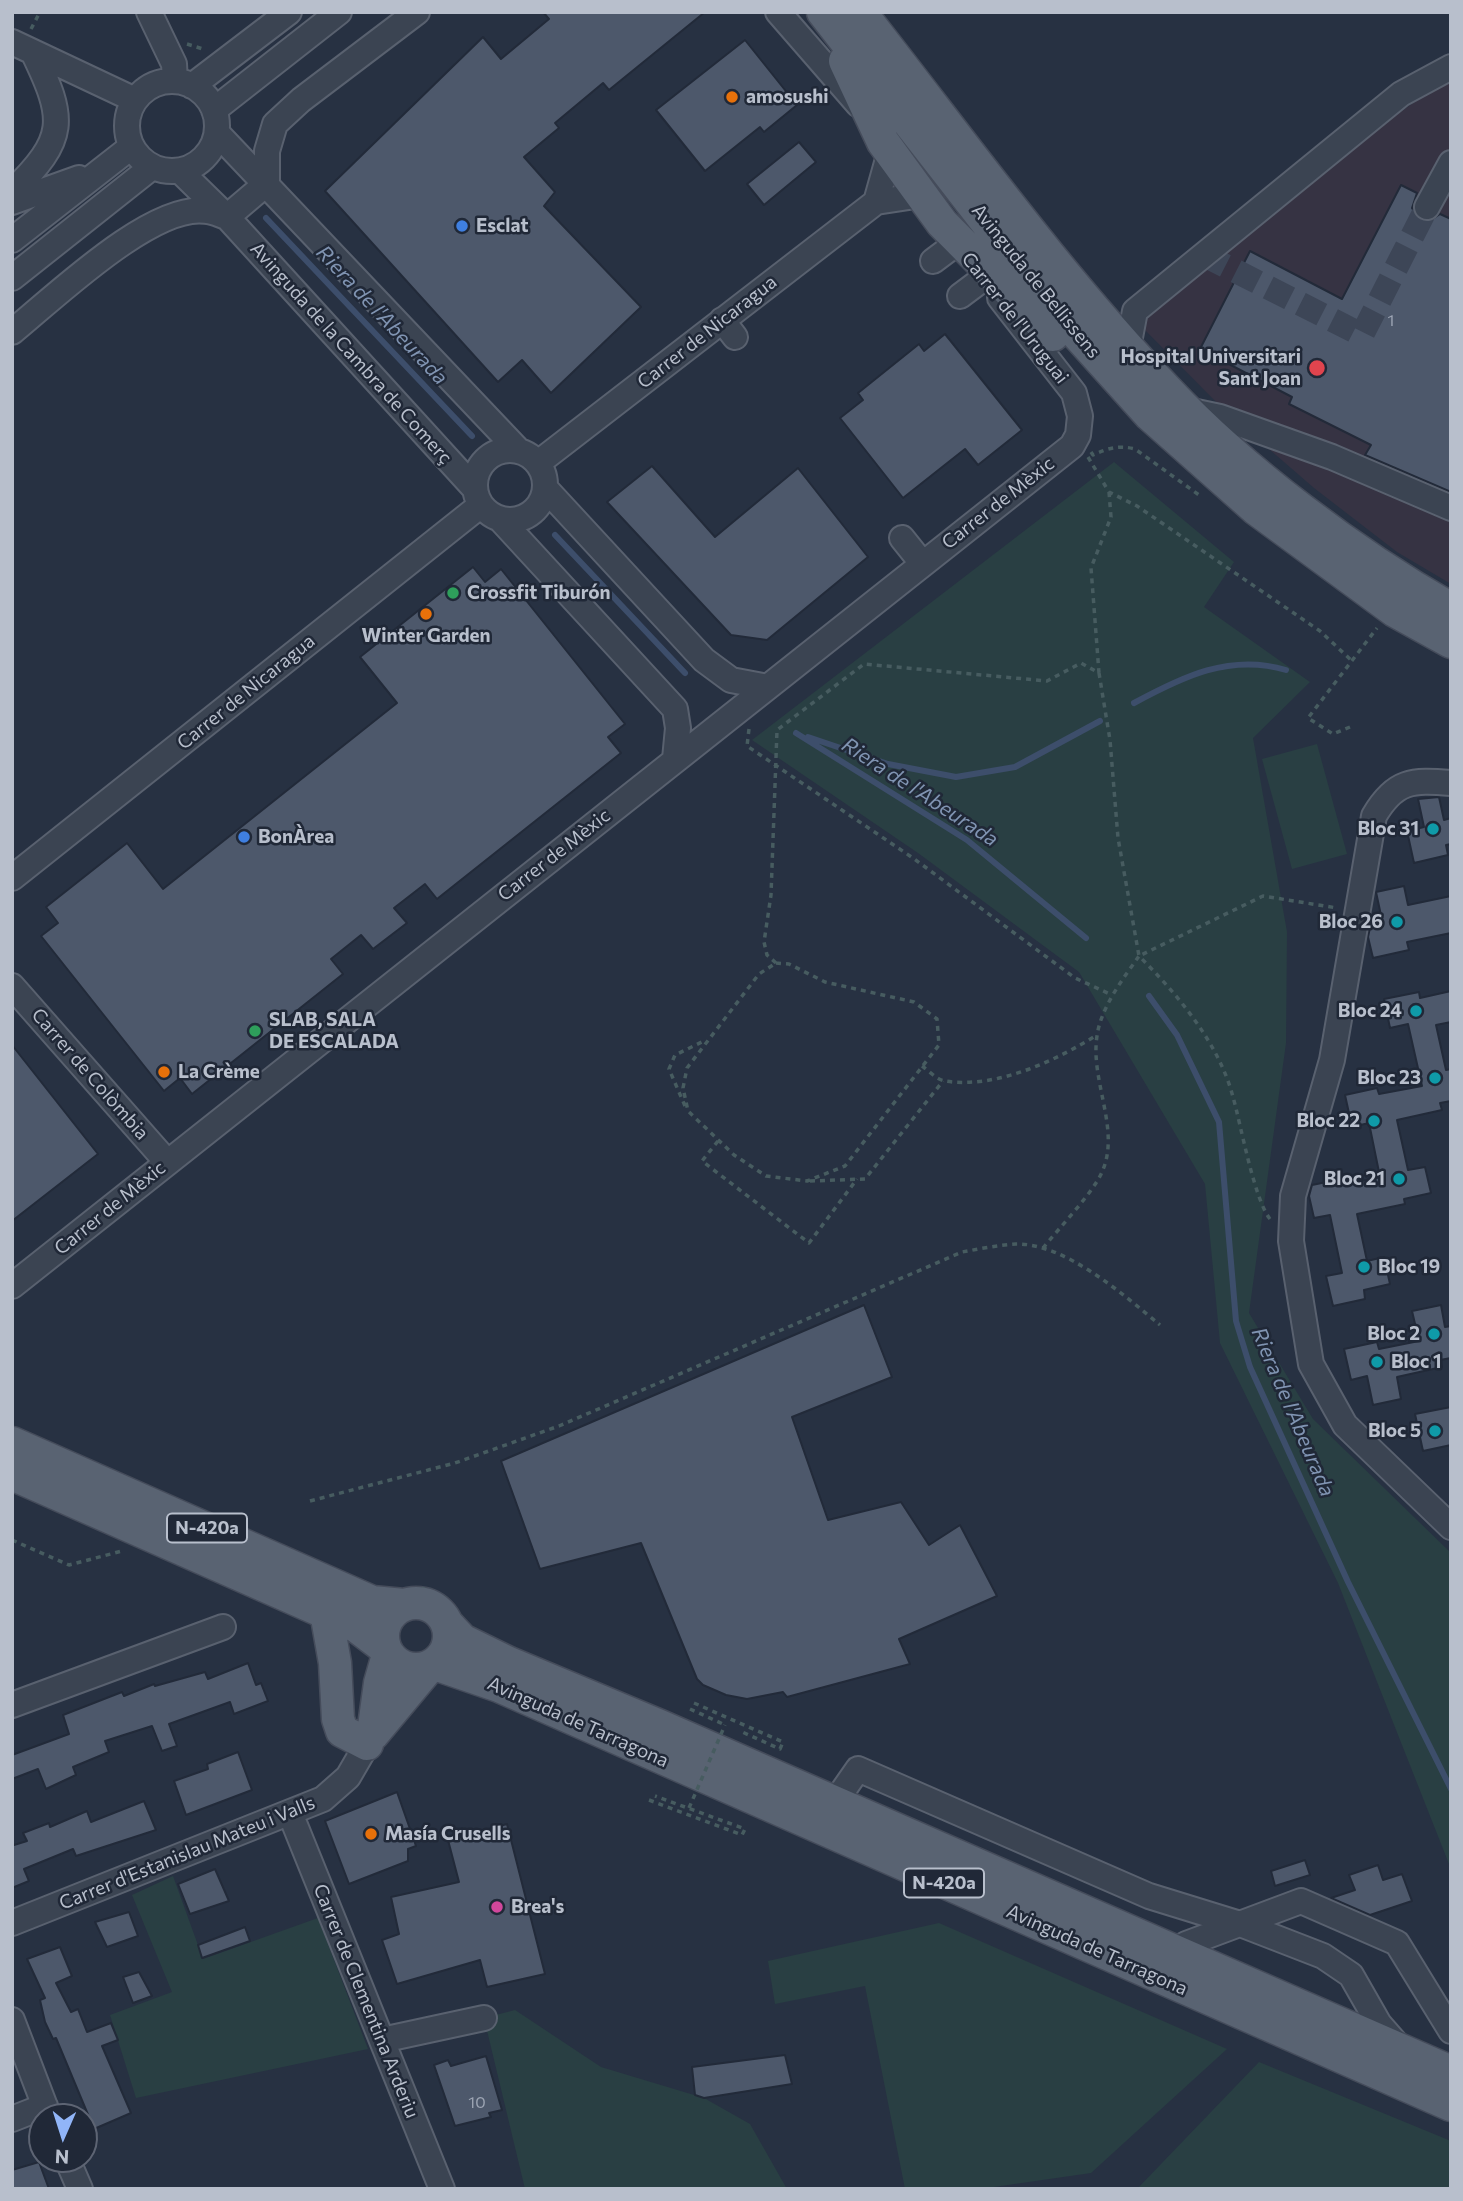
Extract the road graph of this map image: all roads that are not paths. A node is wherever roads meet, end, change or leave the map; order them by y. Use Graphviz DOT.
graph roads {
  1 [pos="149,12"];
  2 [pos="289,12"];
  3 [pos="339,12"];
  4 [pos="417,12"];
  5 [pos="778,12"];
  6 [pos="814,12"];
  7 [pos="823,12"];
  8 [pos="860,12"];
  9 [pos="23,47"];
  10 [pos="1451,67"];
  11 [pos="184,84"];
  12 [pos="135,100"];
  13 [pos="216,121"];
  14 [pos="873,121"];
  15 [pos="131,147"];
  16 [pos="890,152"];
  17 [pos="1451,163"];
  18 [pos="152,167"];
  19 [pos="100,171"];
  20 [pos="180,171"];
  21 [pos="267,183"];
  22 [pos="12,192"];
  23 [pos="922,195"];
  24 [pos="12,202"];
  25 [pos="876,202"];
  26 [pos="1427,207"];
  27 [pos="226,217"];
  28 [pos="950,233"];
  29 [pos="12,240"];
  30 [pos="933,261"];
  31 [pos="12,278"];
  32 [pos="984,278"];
  33 [pos="960,296"];
  34 [pos="12,332"];
  35 [pos="1128,348"];
  36 [pos="1187,410"];
  37 [pos="1080,416"];
  38 [pos="528,457"];
  39 [pos="545,488"];
  40 [pos="485,504"];
  41 [pos="1451,508"];
  42 [pos="1256,509"];
  43 [pos="902,538"];
  44 [pos="922,563"];
  45 [pos="1451,609"];
  46 [pos="1451,642"];
  47 [pos="768,687"];
  48 [pos="675,759"];
  49 [pos="1451,783"];
  50 [pos="12,878"];
  51 [pos="12,986"];
  52 [pos="167,1161"];
  53 [pos="12,1286"];
  54 [pos="12,1443"];
  55 [pos="12,1474"];
  56 [pos="1451,1527"];
  57 [pos="404,1605"];
  58 [pos="326,1612"];
  59 [pos="448,1625"];
  60 [pos="223,1627"];
  61 [pos="386,1651"];
  62 [pos="431,1666"];
  63 [pos="12,1705"];
  64 [pos="370,1739"];
  65 [pos="835,1802"];
  66 [pos="290,1813"];
  67 [pos="12,1923"];
  68 [pos="1243,1924"];
  69 [pos="1177,1951"];
  70 [pos="484,2018"];
  71 [pos="12,2020"];
  72 [pos="1451,2031"];
  73 [pos="382,2040"];
  74 [pos="1403,2051"];
  75 [pos="1451,2072"];
  76 [pos="44,2103"];
  77 [pos="1451,2105"];
  78 [pos="442,2189"];
  1 -- 11 [label="street"];
  2 -- 11 [label="street"];
  3 -- 13 [label="street"];
  4 -- 21 [label="street"];
  5 -- 14 [label="street"];
  6 -- 14 [label="main road"];
  7 -- 42 [label="main road, Avinguda de Bellissens"];
  8 -- 35 [label="main road, Avinguda de Bellissens"];
  9 -- 12 [label="street"];
  9 -- 22 [label="street"];
  10 -- 35 [label="street"];
  11 -- 12 [label="street"];
  11 -- 13 [label="street"];
  12 -- 15 [label="street"];
  13 -- 20 [label="street"];
  13 -- 21 [label="street"];
  14 -- 16 [label="main road"];
  15 -- 18 [label="street"];
  15 -- 19 [label="street"];
  16 -- 23 [label="main road"];
  16 -- 25 [label="street"];
  17 -- 26 [label="street"];
  18 -- 20 [label="street"];
  18 -- 31 [label="street"];
  19 -- 24 [label="street"];
  19 -- 29 [label="street"];
  20 -- 27 [label="street, Avinguda de la Cambra de Comerç"];
  21 -- 27 [label="street"];
  21 -- 38 [label="street"];
  23 -- 25 [label="street, Carrer de Nicaragua"];
  23 -- 28 [label="main road"];
  25 -- 38 [label="street, Carrer de Nicaragua"];
  27 -- 34 [label="street"];
  27 -- 40 [label="street, Avinguda de la Cambra de Comerç"];
  28 -- 30 [label="street"];
  28 -- 32 [label="street, Carrer de l'Uruguai"];
  28 -- 42 [label="main road"];
  32 -- 33 [label="street"];
  32 -- 37 [label="street, Carrer de l'Uruguai"];
  35 -- 36 [label="main road, Avinguda de Bellissens"];
  36 -- 41 [label="street"];
  36 -- 45 [label="main road, Avinguda de Bellissens"];
  37 -- 44 [label="street, Carrer de Mèxic"];
  38 -- 39 [label="street"];
  38 -- 40 [label="street"];
  39 -- 40 [label="street"];
  39 -- 47 [label="street"];
  40 -- 48 [label="street, Avinguda de la Cambra de Comerç"];
  40 -- 50 [label="street, Carrer de Nicaragua"];
  42 -- 46 [label="main road, Avinguda de Bellissens"];
  43 -- 44 [label="street"];
  44 -- 47 [label="street, Carrer de Mèxic"];
  47 -- 48 [label="street, Carrer de Mèxic"];
  48 -- 52 [label="street, Carrer de Mèxic"];
  49 -- 56 [label="street"];
  51 -- 52 [label="street, Carrer de Colòmbia"];
  52 -- 53 [label="street, Carrer de Mèxic"];
  54 -- 57 [label="main road, N-420a"];
  55 -- 58 [label="main road, N-420a"];
  57 -- 59 [label="main road, N-420a"];
  57 -- 61 [label="main road"];
  58 -- 61 [label="main road, N-420a"];
  58 -- 64 [label="main road"];
  59 -- 62 [label="main road"];
  59 -- 65 [label="main road, Avinguda de Tarragona / N-420a"];
  60 -- 63 [label="street"];
  61 -- 62 [label="main road, N-420a"];
  61 -- 64 [label="main road"];
  62 -- 64 [label="main road"];
  62 -- 77 [label="main road, Avinguda de Tarragona / N-420a"];
  64 -- 66 [label="street, Carrer d'Estanislau Mateu i Valls"];
  65 -- 68 [label="street"];
  65 -- 69 [label="main road, Avinguda de Tarragona / N-420a"];
  66 -- 67 [label="street, Carrer d'Estanislau Mateu i Valls"];
  66 -- 73 [label="street, Carrer de Clementina Arderiu"];
  68 -- 69 [label="street"];
  68 -- 72 [label="street"];
  68 -- 74 [label="street"];
  69 -- 74 [label="main road, Avinguda de Tarragona / N-420a"];
  70 -- 73 [label="street"];
  71 -- 76 [label="street"];
  73 -- 78 [label="street, Carrer de Clementina Arderiu"];
  74 -- 75 [label="main road, Avinguda de Tarragona / N-420a"];
}
